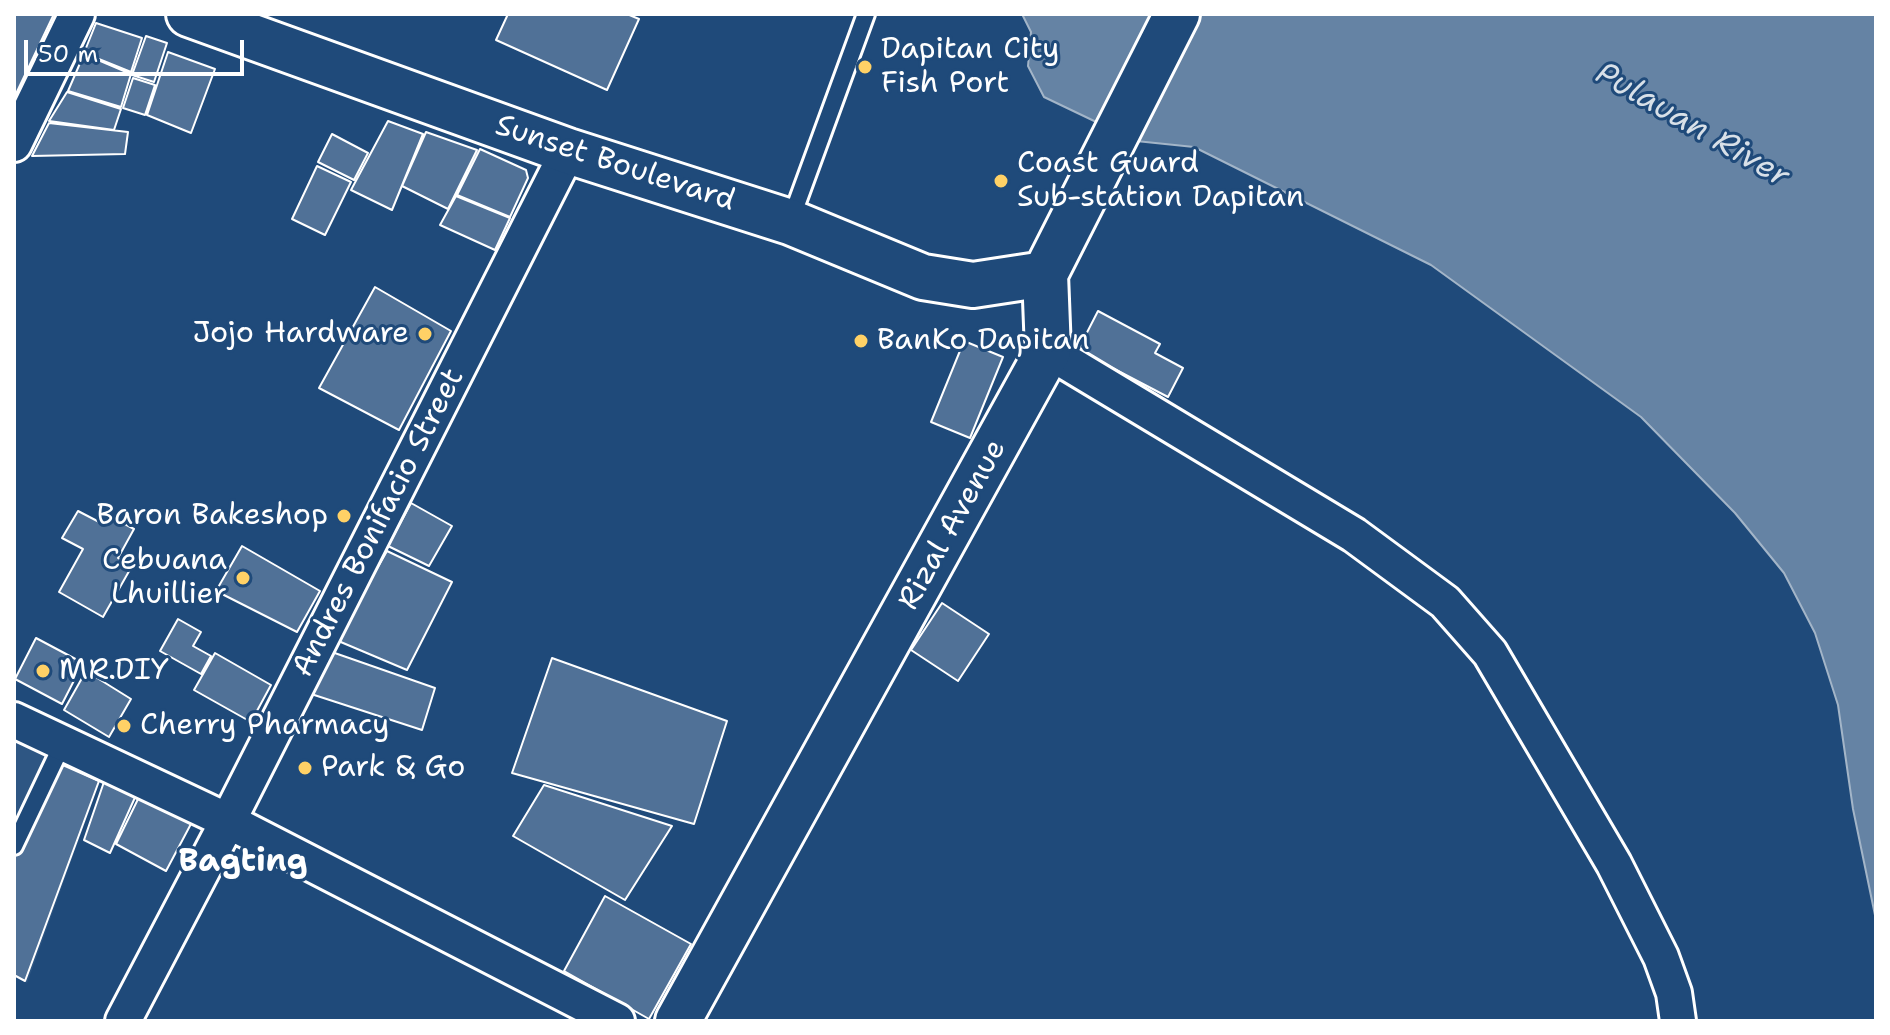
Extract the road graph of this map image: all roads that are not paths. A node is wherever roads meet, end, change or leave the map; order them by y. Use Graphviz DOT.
graph roads {
  1 [pos="77,14"];
  2 [pos="189,14"];
  3 [pos="866,14"];
  4 [pos="1177,14"];
  5 [pos="14,144"];
  6 [pos="568,151"];
  7 [pos="790,222"];
  8 [pos="1045,274"];
  9 [pos="1048,351"];
  10 [pos="14,720"];
  11 [pos="63,743"];
  12 [pos="228,821"];
  13 [pos="14,846"];
  14 [pos="123,1021"];
  15 [pos="617,1021"];
  16 [pos="678,1021"];
  17 [pos="1678,1021"];
  1 -- 5 [label="street"];
  2 -- 6 [label="main road, Sunset Boulevard"];
  3 -- 7 [label="lane"];
  4 -- 8 [label="main road"];
  6 -- 7 [label="main road, Sunset Boulevard"];
  6 -- 12 [label="street, Andres Bonifacio Street"];
  7 -- 8 [label="main road, Sunset Boulevard"];
  8 -- 9 [label="main road"];
  9 -- 16 [label="main road, Rizal Avenue"];
  9 -- 17 [label="street"];
  10 -- 11 [label="street"];
  11 -- 12 [label="street"];
  11 -- 13 [label="lane"];
  12 -- 14 [label="street, Andres Bonifacio Street"];
  12 -- 15 [label="street"];
}
